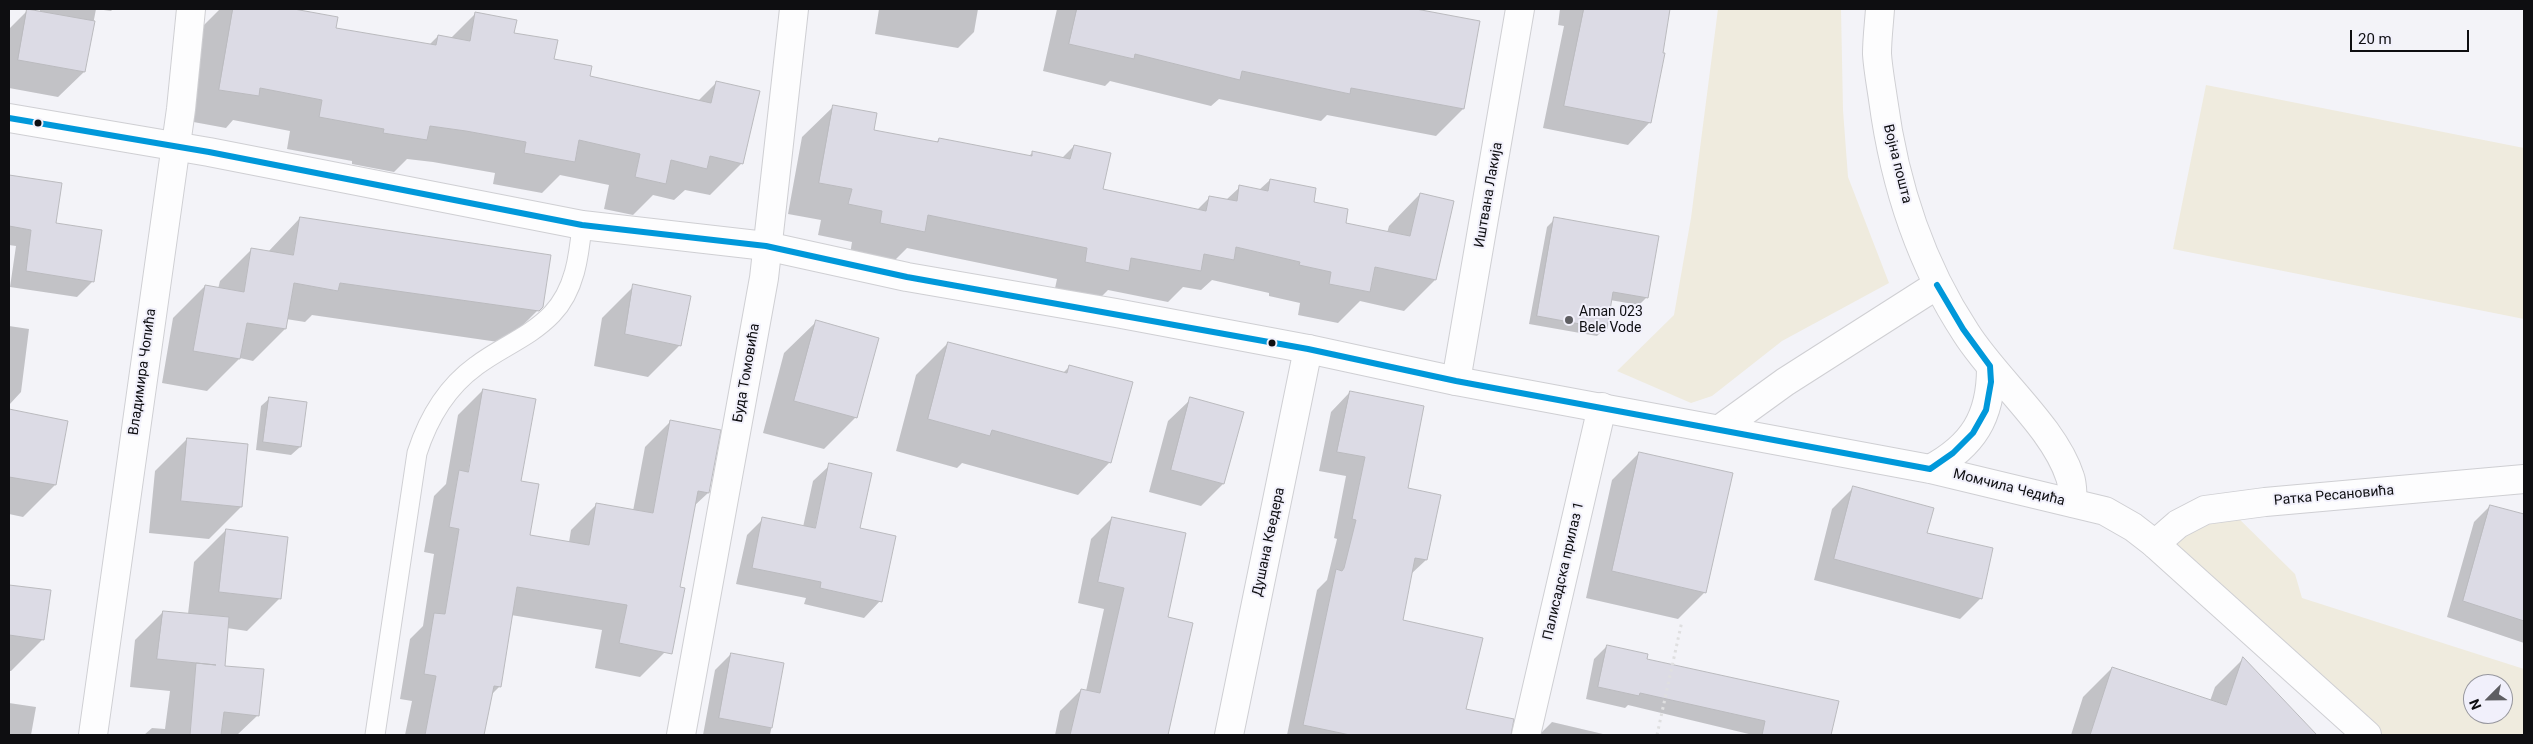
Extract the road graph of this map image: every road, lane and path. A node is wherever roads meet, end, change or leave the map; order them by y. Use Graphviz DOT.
graph roads {
  1 [pos="191,9"];
  2 [pos="794,9"];
  3 [pos="1520,9"];
  4 [pos="1880,9"];
  5 [pos="9,118"];
  6 [pos="175,147"];
  7 [pos="582,225"];
  8 [pos="766,246"];
  9 [pos="1938,285"];
  10 [pos="1308,349"];
  11 [pos="1991,368"];
  12 [pos="1456,381"];
  13 [pos="1602,407"];
  14 [pos="1720,429"];
  15 [pos="1930,469"];
  16 [pos="2524,479"];
  17 [pos="2073,503"];
  18 [pos="2155,544"];
  19 [pos="1682,621"];
  20 [pos="93,735"];
  21 [pos="375,735"];
  22 [pos="681,735"];
  23 [pos="1229,735"];
  24 [pos="1526,735"];
  25 [pos="1657,735"];
  26 [pos="2367,735"];
  1 -- 6 [label="street, Владимира Чопића"];
  2 -- 8 [label="street, Буда Томовића"];
  3 -- 12 [label="street, Иштвана Лакија"];
  4 -- 9 [label="street, Војна пошта"];
  5 -- 6 [label="street, Момчила Чедића"];
  6 -- 7 [label="street, Момчила Чедића"];
  6 -- 20 [label="street, Владимира Чопића"];
  7 -- 8 [label="street, Момчила Чедића"];
  7 -- 21 [label="lane"];
  8 -- 10 [label="street, Момчила Чедића"];
  8 -- 22 [label="street, Буда Томовића"];
  9 -- 11 [label="street, Војна пошта"];
  9 -- 14 [label="street"];
  10 -- 12 [label="street, Момчила Чедића"];
  10 -- 23 [label="street, Душана Кведера"];
  11 -- 15 [label="street"];
  11 -- 17 [label="street, Војна пошта"];
  12 -- 13 [label="street, Момчила Чедића"];
  13 -- 14 [label="street, Момчила Чедића"];
  13 -- 24 [label="street, Палисадска прилаз 1"];
  14 -- 15 [label="street, Момчила Чедића"];
  15 -- 17 [label="street, Момчила Чедића"];
  16 -- 18 [label="street, Ратка Ресановића"];
  17 -- 18 [label="street, Момчила Чедића"];
  18 -- 26 [label="street, Момчила Чедића"];
  19 -- 25 [label="path"];
}
